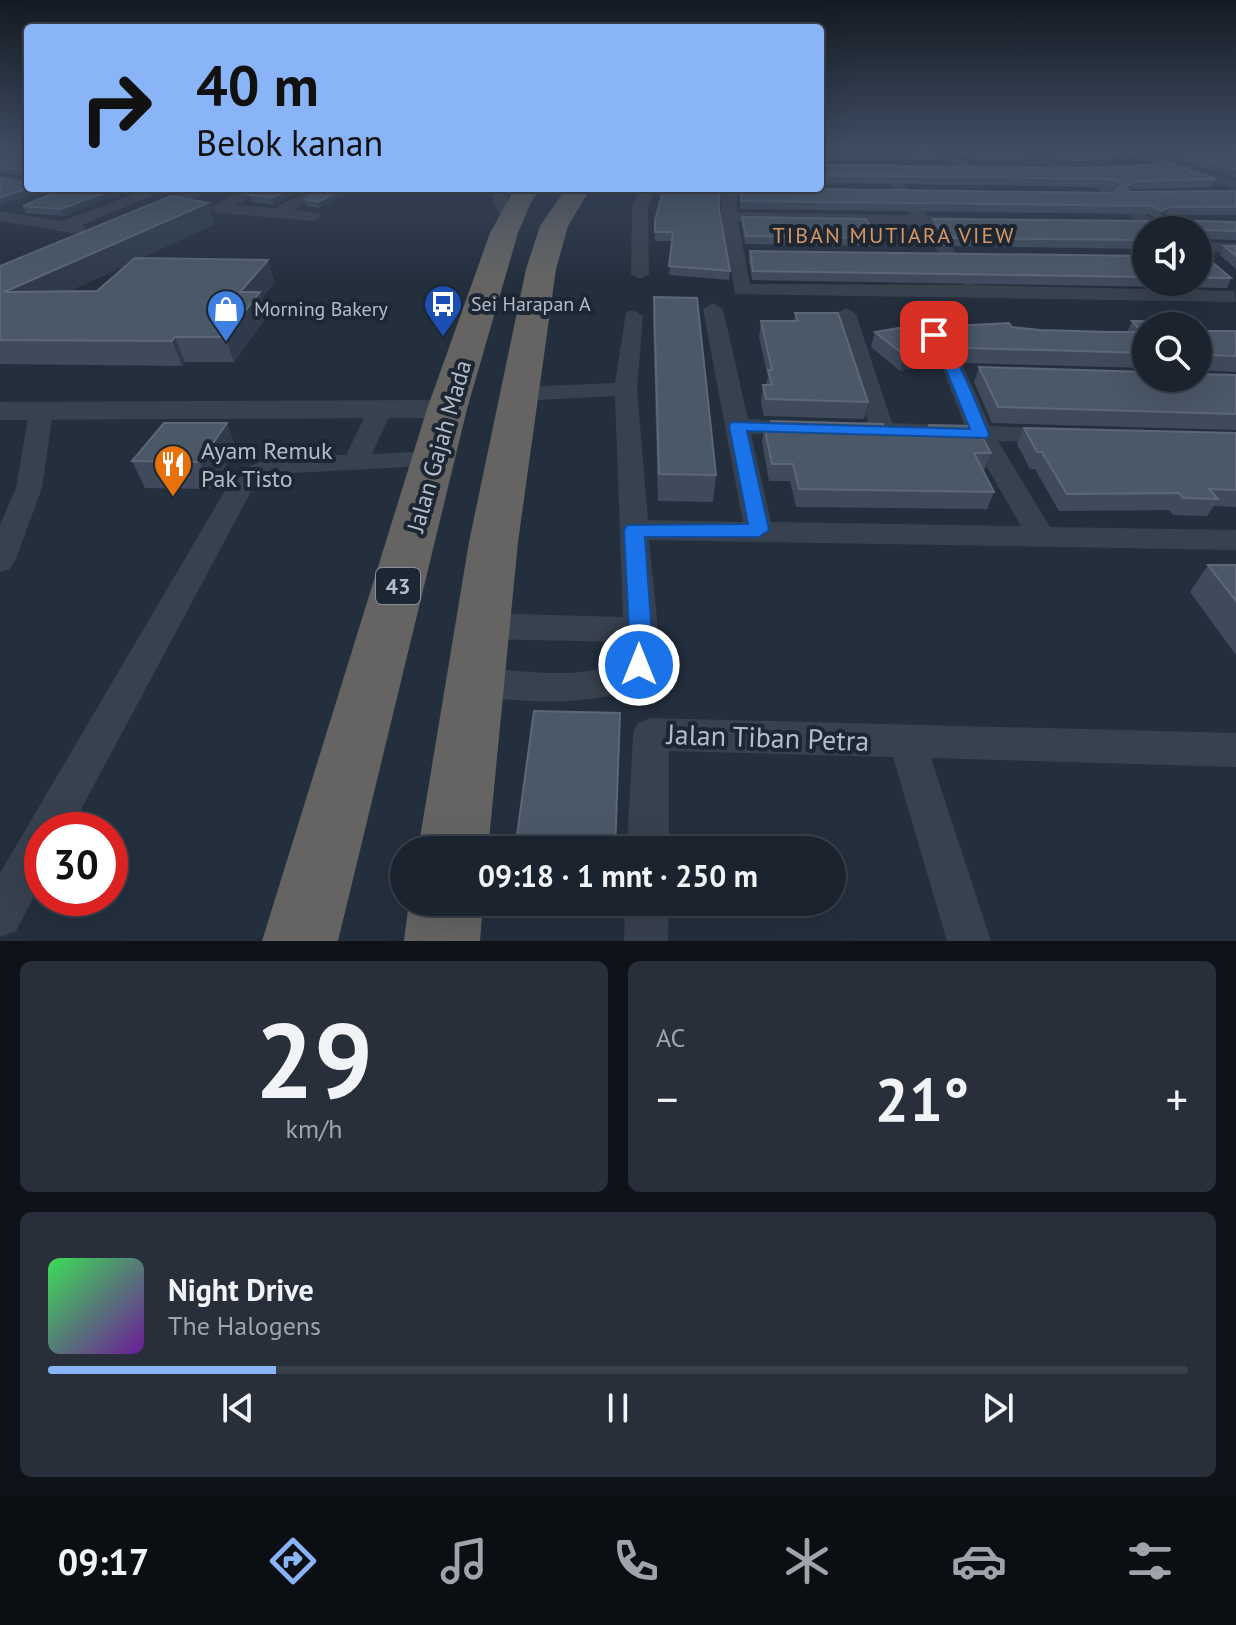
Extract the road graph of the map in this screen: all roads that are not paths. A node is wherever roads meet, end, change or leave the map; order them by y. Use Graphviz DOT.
graph roads {
  1 [pos="899,190"];
  2 [pos="1104,190"];
  3 [pos="156,192"];
  4 [pos="199,192"];
  5 [pos="251,192"];
  6 [pos="316,192"];
  7 [pos="500,192"];
  8 [pos="527,192"];
  9 [pos="576,192"];
  10 [pos="647,192"];
  11 [pos="730,192"];
  12 [pos="1080,193"];
  13 [pos="49,194"];
  14 [pos="1110,194"];
  15 [pos="1134,195"];
  16 [pos="278,212"];
  17 [pos="0,215"];
  18 [pos="313,216"];
  19 [pos="1149,216"];
  20 [pos="1156,216"];
  21 [pos="511,217"];
  22 [pos="729,217"];
  23 [pos="923,221"];
  24 [pos="983,221"];
  25 [pos="0,222"];
  26 [pos="1118,222"];
  27 [pos="1132,223"];
  28 [pos="95,235"];
  29 [pos="63,238"];
  30 [pos="1236,248"];
  31 [pos="1212,249"];
  32 [pos="918,254"];
  33 [pos="949,254"];
  34 [pos="979,254"];
  35 [pos="640,274"];
  36 [pos="1225,276"];
  37 [pos="976,291"];
  38 [pos="713,309"];
  39 [pos="846,314"];
  40 [pos="633,316"];
  41 [pos="924,316"];
  42 [pos="955,372"];
  43 [pos="987,373"];
  44 [pos="626,389"];
  45 [pos="518,394"];
  46 [pos="381,408"];
  47 [pos="447,409"];
  48 [pos="0,411"];
  49 [pos="41,412"];
  50 [pos="737,426"];
  51 [pos="882,430"];
  52 [pos="981,434"];
  53 [pos="1076,436"];
  54 [pos="435,459"];
  55 [pos="355,462"];
  56 [pos="634,530"];
  57 [pos="759,530"];
  58 [pos="1041,536"];
  59 [pos="1236,540"];
  60 [pos="0,561"];
  61 [pos="480,626"];
  62 [pos="640,630"];
  63 [pos="473,681"];
  64 [pos="907,741"];
  65 [pos="1236,750"];
  66 [pos="58,812"];
  67 [pos="455,836"];
  68 [pos="648,836"];
  69 [pos="24,872"];
  70 [pos="0,915"];
  71 [pos="445,916"];
  72 [pos="647,916"];
  73 [pos="300,941"];
  74 [pos="442,941"];
  75 [pos="646,941"];
  76 [pos="969,941"];
  1 -- 23 [label="street"];
  2 -- 14 [label="street"];
  3 -- 29 [label="street"];
  4 -- 28 [label="street"];
  5 -- 16 [label="street"];
  6 -- 16 [label="street"];
  7 -- 21 [label="street"];
  8 -- 21 [label="highway, Jalan Gajah Mada / 43"];
  9 -- 45 [label="highway"];
  10 -- 35 [label="street"];
  11 -- 22 [label="street"];
  12 -- 14 [label="street"];
  13 -- 17 [label="street"];
  14 -- 19 [label="street"];
  15 -- 20 [label="street"];
  16 -- 18 [label="street"];
  17 -- 29 [label="street"];
  21 -- 47 [label="highway, Jalan Gajah Mada / 43"];
  22 -- 23 [label="street"];
  22 -- 37 [label="street"];
  23 -- 24 [label="street"];
  23 -- 33 [label="street"];
  25 -- 28 [label="street"];
  26 -- 27 [label="street"];
  28 -- 29 [label="street"];
  30 -- 31 [label="street"];
  32 -- 33 [label="street"];
  33 -- 34 [label="street"];
  33 -- 37 [label="street"];
  36 -- 37 [label="street"];
  38 -- 50 [label="street"];
  39 -- 51 [label="street"];
  40 -- 44 [label="street"];
  41 -- 42 [label="street"];
  42 -- 43 [label="street"];
  42 -- 52 [label="street"];
  44 -- 45 [label="street"];
  44 -- 56 [label="street"];
  45 -- 61 [label="highway"];
  46 -- 47 [label="street"];
  46 -- 49 [label="street"];
  46 -- 55 [label="street"];
  47 -- 54 [label="highway, Jalan Gajah Mada / 43"];
  48 -- 49 [label="street"];
  49 -- 60 [label="street"];
  50 -- 51 [label="street"];
  50 -- 57 [label="street"];
  51 -- 52 [label="street"];
  52 -- 53 [label="street"];
  52 -- 58 [label="street"];
  54 -- 55 [label="street"];
  54 -- 73 [label="highway, Jalan Gajah Mada / 43"];
  55 -- 66 [label="street"];
  56 -- 57 [label="street"];
  56 -- 62 [label="street"];
  57 -- 58 [label="street"];
  58 -- 59 [label="street"];
  61 -- 62 [label="street"];
  61 -- 63 [label="highway"];
  62 -- 63 [label="street"];
  63 -- 67 [label="highway"];
  64 -- 65 [label="street, Jalan Tiban Petra"];
  64 -- 68 [label="street, Jalan Tiban Petra"];
  64 -- 76 [label="street"];
  69 -- 70 [label="street"];
  71 -- 74 [label="highway"];
  72 -- 75 [label="street"];
}
